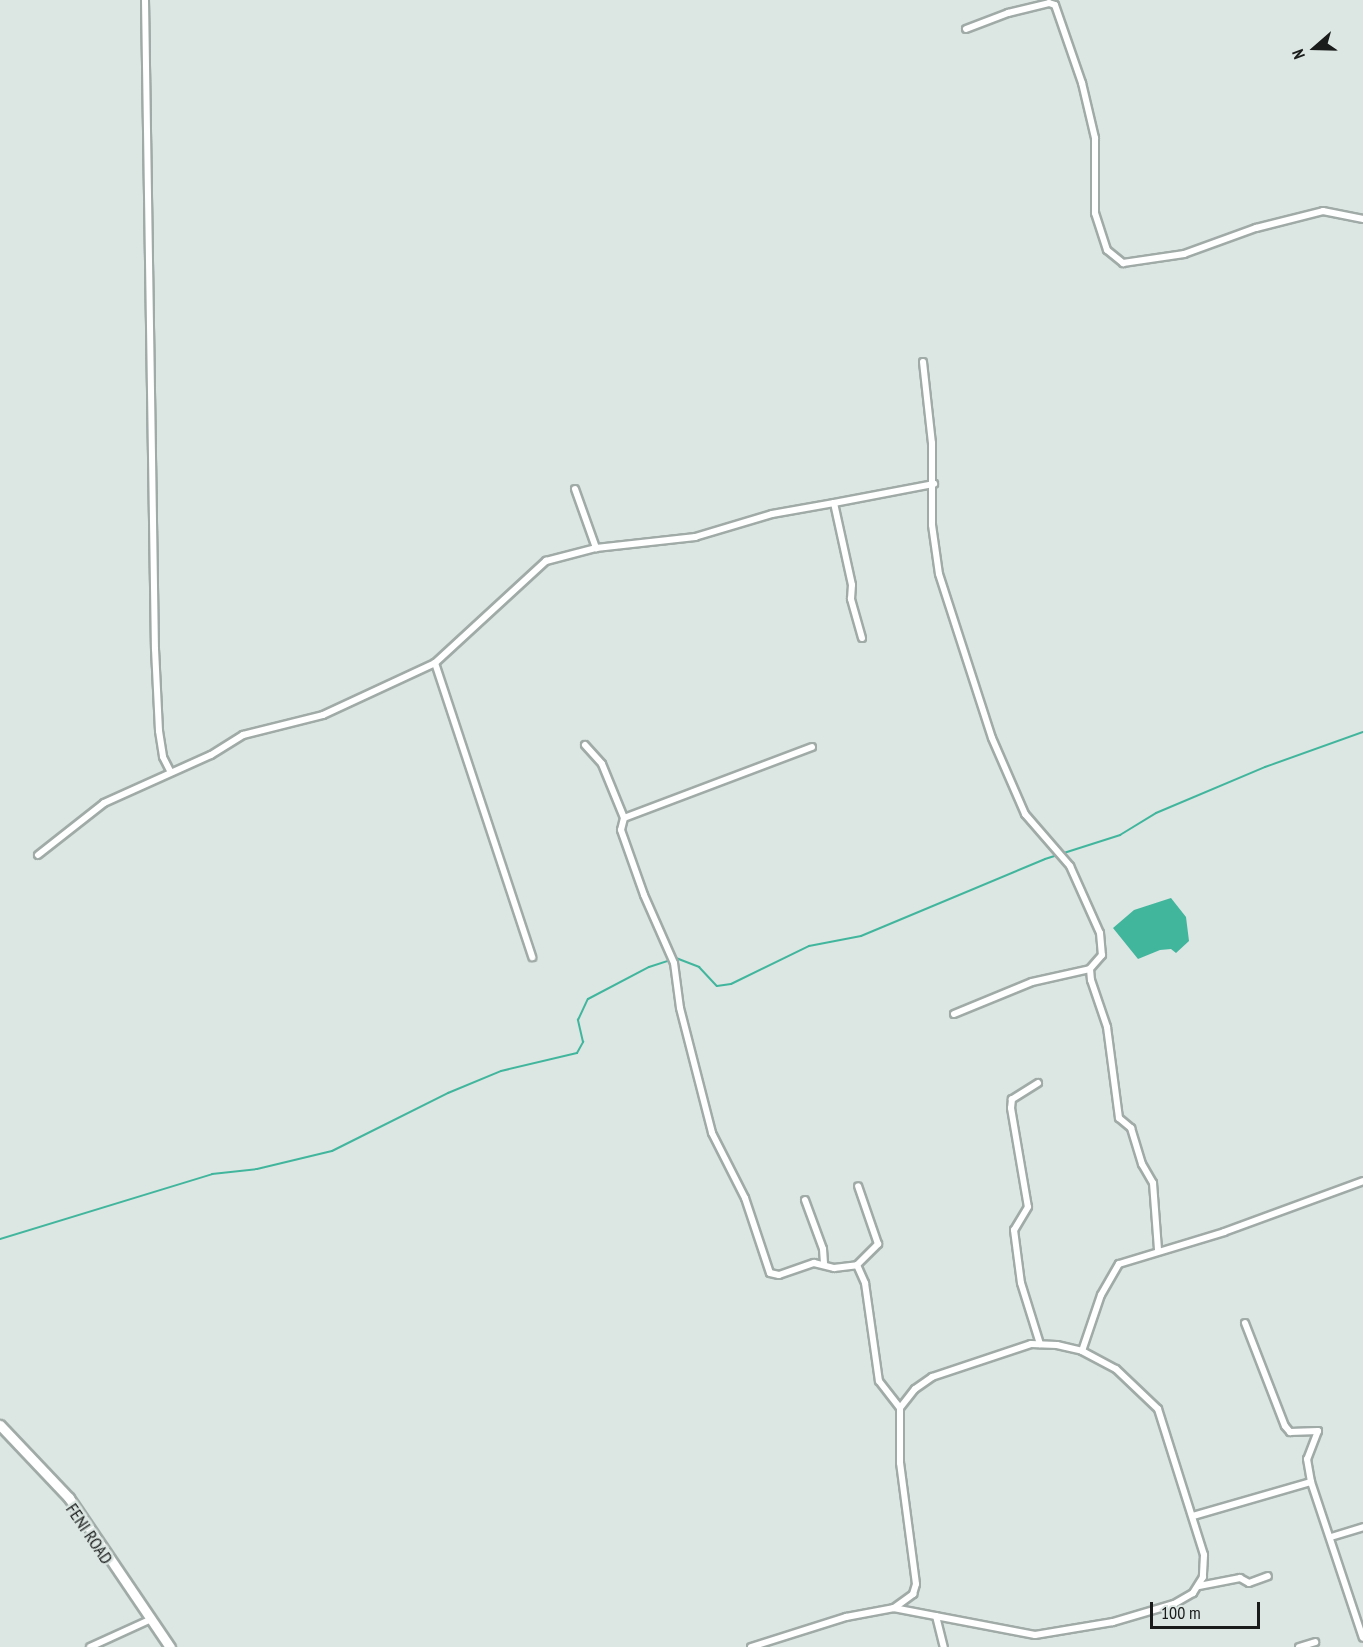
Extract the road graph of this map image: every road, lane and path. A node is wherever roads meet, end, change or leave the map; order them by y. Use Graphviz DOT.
graph roads {
  1 [pos="145,0"];
  2 [pos="966,28"];
  3 [pos="1363,219"];
  4 [pos="923,362"];
  5 [pos="934,484"];
  6 [pos="575,489"];
  7 [pos="834,503"];
  8 [pos="596,548"];
  9 [pos="862,638"];
  10 [pos="435,663"];
  11 [pos="585,745"];
  12 [pos="812,747"];
  13 [pos="170,771"];
  14 [pos="624,818"];
  15 [pos="38,855"];
  16 [pos="532,957"];
  17 [pos="1090,969"];
  18 [pos="954,1014"];
  19 [pos="1038,1083"];
  20 [pos="1363,1180"];
  21 [pos="858,1186"];
  22 [pos="805,1200"];
  23 [pos="1158,1250"];
  24 [pos="824,1265"];
  25 [pos="857,1265"];
  26 [pos="1245,1323"];
  27 [pos="1040,1344"];
  28 [pos="1082,1351"];
  29 [pos="900,1408"];
  30 [pos="0,1425"];
  31 [pos="0,1431"];
  32 [pos="1311,1482"];
  33 [pos="1193,1516"];
  34 [pos="1363,1527"];
  35 [pos="1331,1537"];
  36 [pos="1268,1576"];
  37 [pos="1199,1586"];
  38 [pos="894,1608"];
  39 [pos="936,1616"];
  40 [pos="147,1621"];
  41 [pos="1363,1638"];
  42 [pos="1315,1642"];
  43 [pos="90,1647"];
  44 [pos="168,1647"];
  45 [pos="751,1647"];
  46 [pos="944,1647"];
  47 [pos="1299,1647"];
  1 -- 13 [label="street"];
  2 -- 3 [label="street"];
  4 -- 5 [label="street"];
  5 -- 7 [label="street"];
  5 -- 17 [label="street"];
  6 -- 8 [label="street"];
  7 -- 8 [label="street"];
  7 -- 9 [label="street"];
  8 -- 10 [label="street"];
  10 -- 13 [label="street"];
  10 -- 16 [label="street"];
  11 -- 14 [label="street"];
  12 -- 14 [label="street"];
  13 -- 15 [label="street"];
  14 -- 24 [label="street"];
  17 -- 18 [label="street"];
  17 -- 23 [label="street"];
  19 -- 27 [label="street"];
  20 -- 23 [label="street"];
  21 -- 25 [label="street"];
  22 -- 24 [label="street"];
  23 -- 28 [label="street"];
  24 -- 25 [label="street"];
  25 -- 29 [label="street"];
  26 -- 32 [label="street"];
  27 -- 28 [label="street"];
  27 -- 29 [label="street"];
  28 -- 33 [label="street"];
  29 -- 38 [label="street"];
  30 -- 44 [label="main road"];
  31 -- 40 [label="main road, FENI ROAD"];
  32 -- 33 [label="street"];
  32 -- 35 [label="street"];
  33 -- 37 [label="street"];
  34 -- 35 [label="street"];
  35 -- 41 [label="street"];
  36 -- 37 [label="street"];
  37 -- 39 [label="street"];
  38 -- 39 [label="street"];
  38 -- 45 [label="street"];
  39 -- 46 [label="street"];
  40 -- 43 [label="street"];
  40 -- 44 [label="main road, FENI ROAD"];
  42 -- 47 [label="street"];
}
